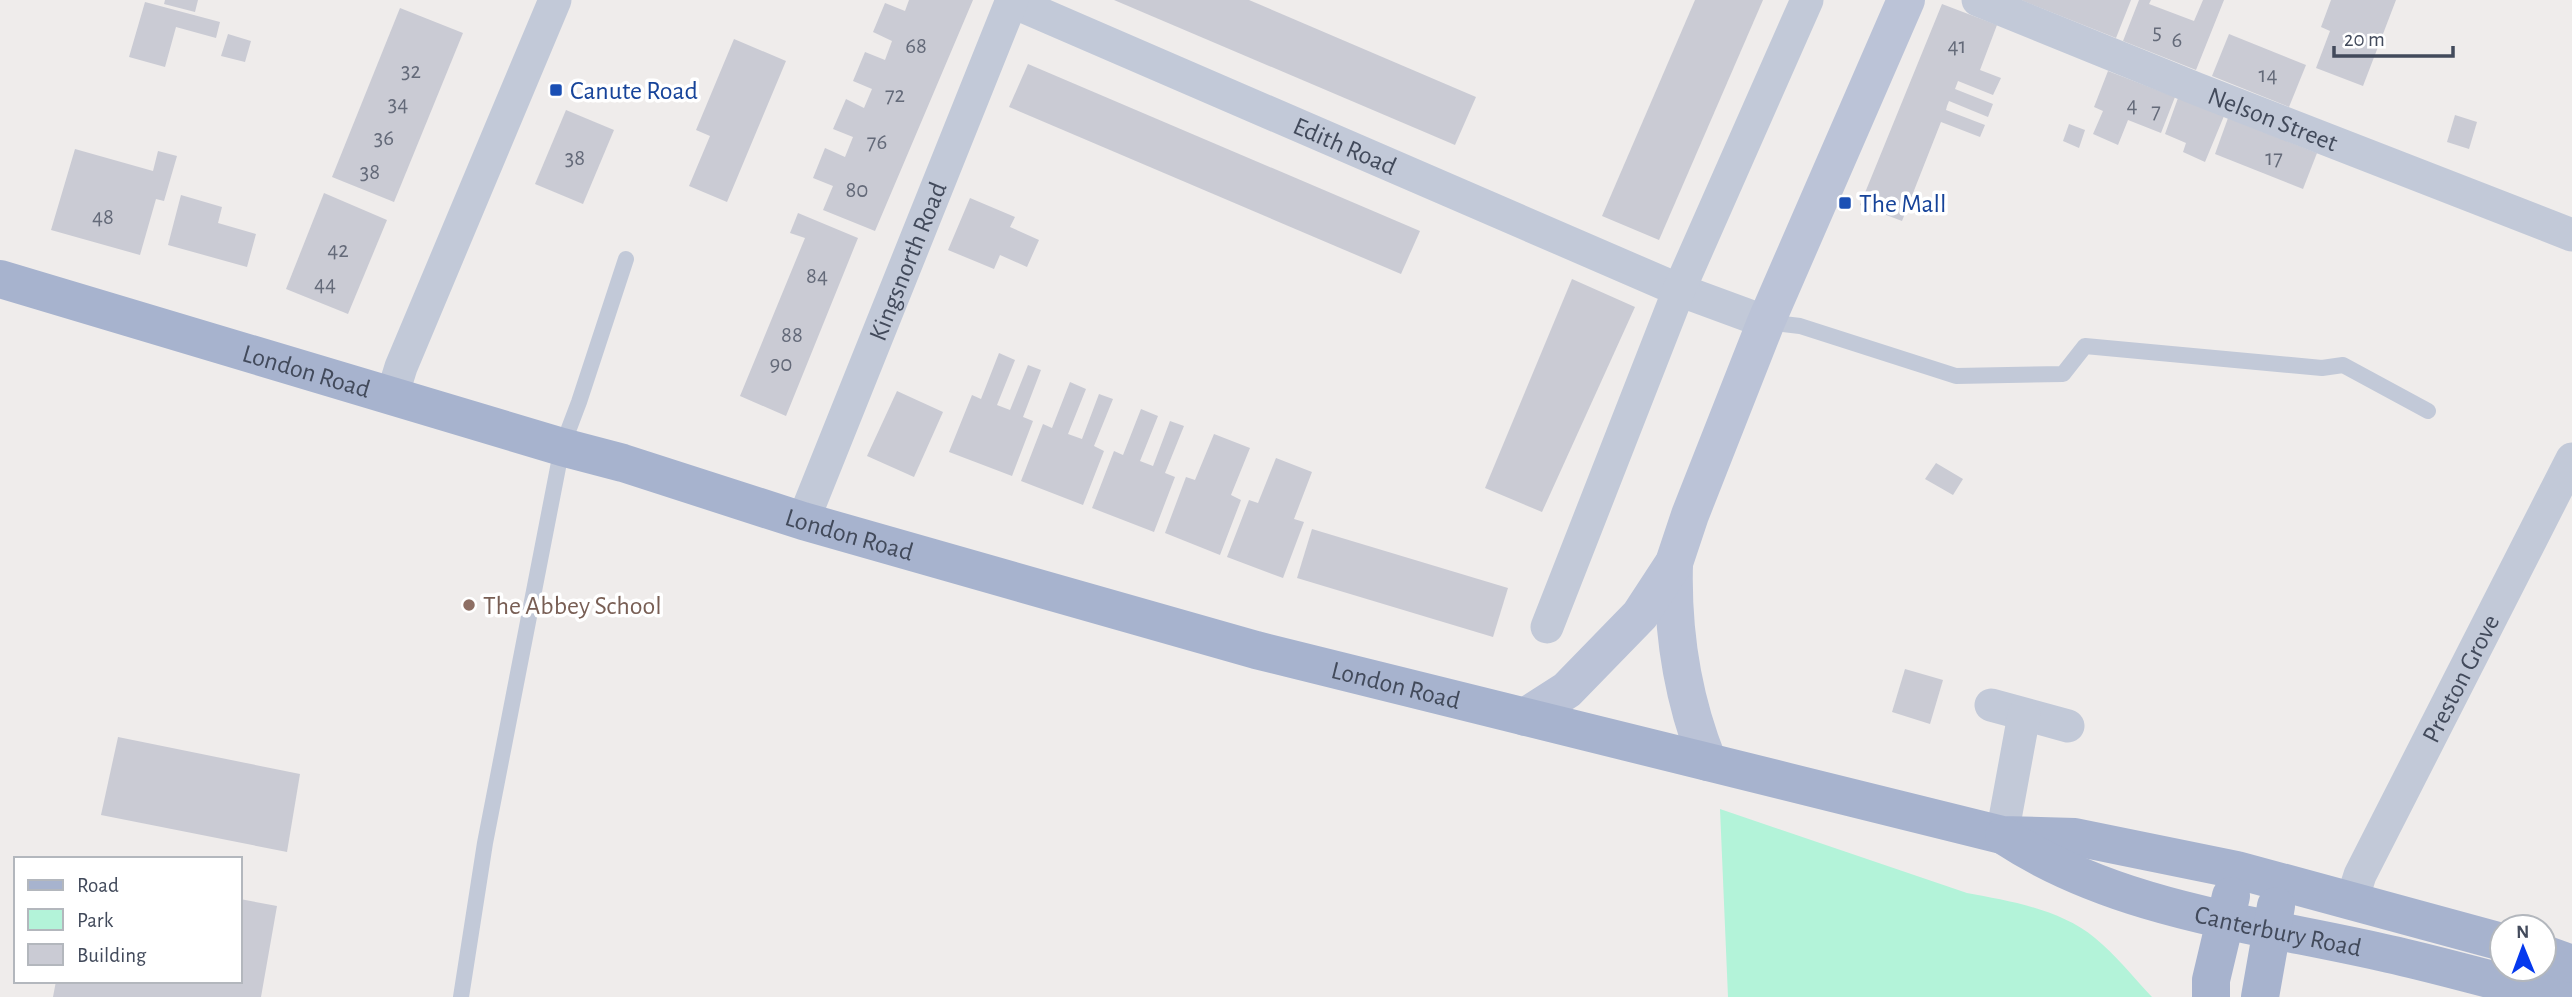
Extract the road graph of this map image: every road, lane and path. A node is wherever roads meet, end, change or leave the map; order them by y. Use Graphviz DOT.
graph roads {
  1 [pos="555,0"];
  2 [pos="1807,0"];
  3 [pos="1906,0"];
  4 [pos="1978,0"];
  5 [pos="1012,1"];
  6 [pos="2572,235"];
  7 [pos="626,259"];
  8 [pos="0,279"];
  9 [pos="1679,290"];
  10 [pos="1766,322"];
  11 [pos="392,396"];
  12 [pos="2428,411"];
  13 [pos="562,447"];
  14 [pos="2572,459"];
  15 [pos="803,521"];
  16 [pos="1674,563"];
  17 [pos="1547,627"];
  18 [pos="1991,705"];
  19 [pos="2024,715"];
  20 [pos="1525,717"];
  21 [pos="2067,726"];
  22 [pos="1708,762"];
  23 [pos="2002,835"];
  24 [pos="2237,870"];
  25 [pos="2280,881"];
  26 [pos="2352,900"];
  27 [pos="2226,920"];
  28 [pos="2272,929"];
  29 [pos="2488,938"];
  30 [pos="461,997"];
  31 [pos="2211,997"];
  32 [pos="2260,997"];
  33 [pos="2565,997"];
  1 -- 11 [label="street"];
  2 -- 9 [label="street"];
  3 -- 10 [label="main road"];
  4 -- 6 [label="street, Nelson Street"];
  5 -- 9 [label="street, Edith Road"];
  5 -- 15 [label="street, Kingsnorth Road"];
  7 -- 13 [label="lane"];
  8 -- 11 [label="main road, London Road"];
  9 -- 10 [label="street"];
  9 -- 17 [label="street"];
  10 -- 12 [label="lane"];
  10 -- 16 [label="main road"];
  11 -- 13 [label="main road, London Road"];
  13 -- 15 [label="main road, London Road"];
  13 -- 30 [label="lane"];
  14 -- 26 [label="street, Preston Grove"];
  15 -- 20 [label="main road, London Road"];
  16 -- 20 [label="main road"];
  16 -- 22 [label="main road"];
  18 -- 19 [label="street"];
  19 -- 21 [label="street"];
  19 -- 23 [label="street"];
  20 -- 22 [label="main road, London Road"];
  22 -- 23 [label="main road, Canterbury Road"];
  23 -- 24 [label="main road, Canterbury Road"];
  23 -- 27 [label="main road, Canterbury Road"];
  24 -- 25 [label="main road, Canterbury Road"];
  24 -- 27 [label="main road"];
  25 -- 26 [label="main road, Canterbury Road"];
  25 -- 28 [label="main road"];
  26 -- 29 [label="main road, Canterbury Road"];
  27 -- 28 [label="main road, Canterbury Road"];
  27 -- 31 [label="main road"];
  28 -- 32 [label="main road"];
  28 -- 33 [label="main road, Canterbury Road"];
}
